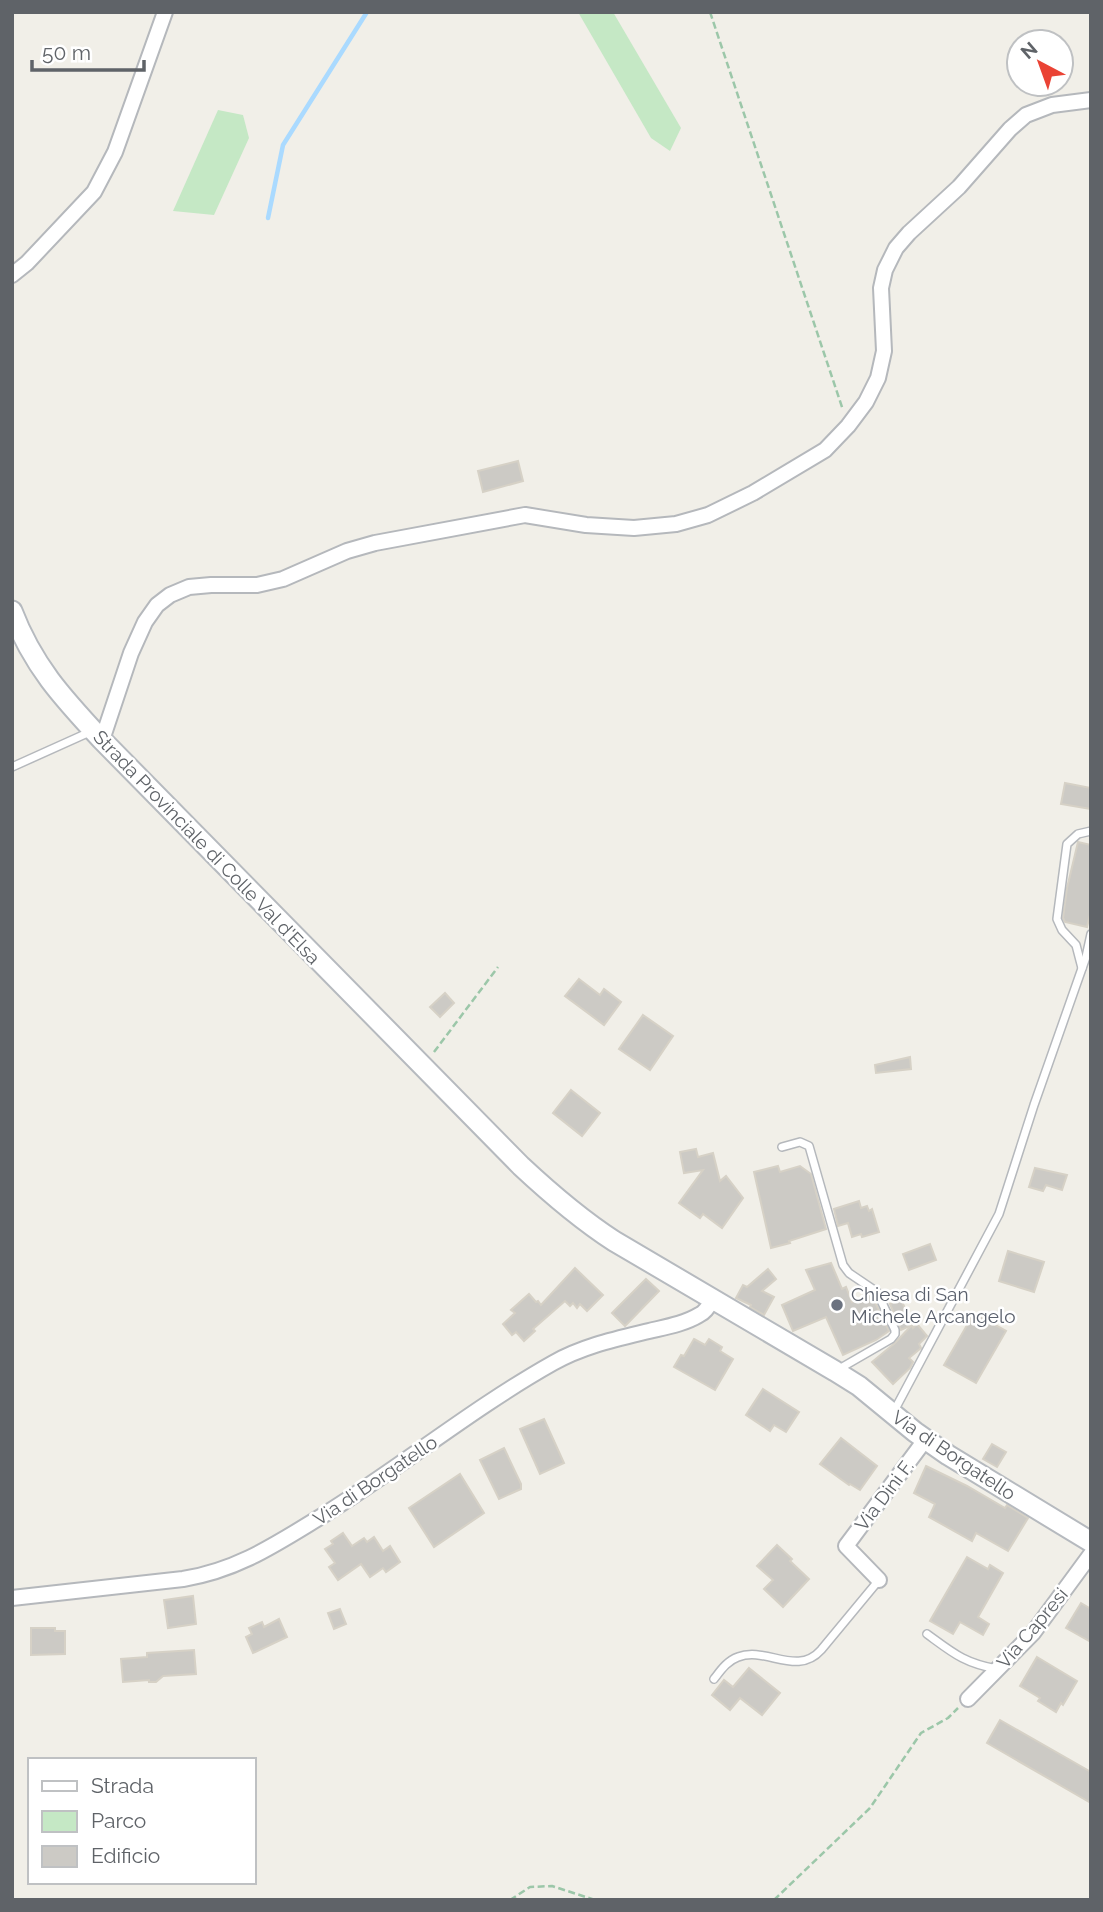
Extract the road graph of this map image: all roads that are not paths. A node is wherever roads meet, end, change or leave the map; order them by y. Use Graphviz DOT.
graph roads {
  1 [pos="165,12"];
  2 [pos="1091,100"];
  3 [pos="12,275"];
  4 [pos="12,611"];
  5 [pos="98,735"];
  6 [pos="12,767"];
  7 [pos="1091,831"];
  8 [pos="1091,934"];
  9 [pos="1082,969"];
  10 [pos="424,1066"];
  11 [pos="782,1147"];
  12 [pos="713,1299"];
  13 [pos="835,1371"];
  14 [pos="892,1414"];
  15 [pos="925,1440"];
  16 [pos="1091,1542"];
  17 [pos="1091,1554"];
  18 [pos="879,1580"];
  19 [pos="12,1598"];
  20 [pos="927,1634"];
  21 [pos="999,1669"];
  22 [pos="714,1679"];
  23 [pos="968,1699"];
  1 -- 3 [label="street"];
  2 -- 5 [label="street"];
  4 -- 5 [label="main road, Strada Provinciale di Colle Val d'Elsa"];
  5 -- 6 [label="lane"];
  5 -- 10 [label="main road, Strada Provinciale di Colle Val d'Elsa"];
  7 -- 9 [label="lane"];
  8 -- 9 [label="lane"];
  9 -- 14 [label="lane"];
  10 -- 12 [label="main road, Via di Borgatello"];
  11 -- 13 [label="lane"];
  12 -- 13 [label="main road, Via di Borgatello"];
  12 -- 19 [label="street, Via di Borgatello"];
  13 -- 14 [label="main road, Via di Borgatello"];
  14 -- 15 [label="main road, Via di Borgatello"];
  15 -- 16 [label="main road, Via di Borgatello"];
  15 -- 18 [label="street, Via Dini F."];
  17 -- 21 [label="street, Via Capresi"];
  18 -- 22 [label="lane"];
  20 -- 21 [label="lane"];
  21 -- 23 [label="street, Via Capresi"];
}
